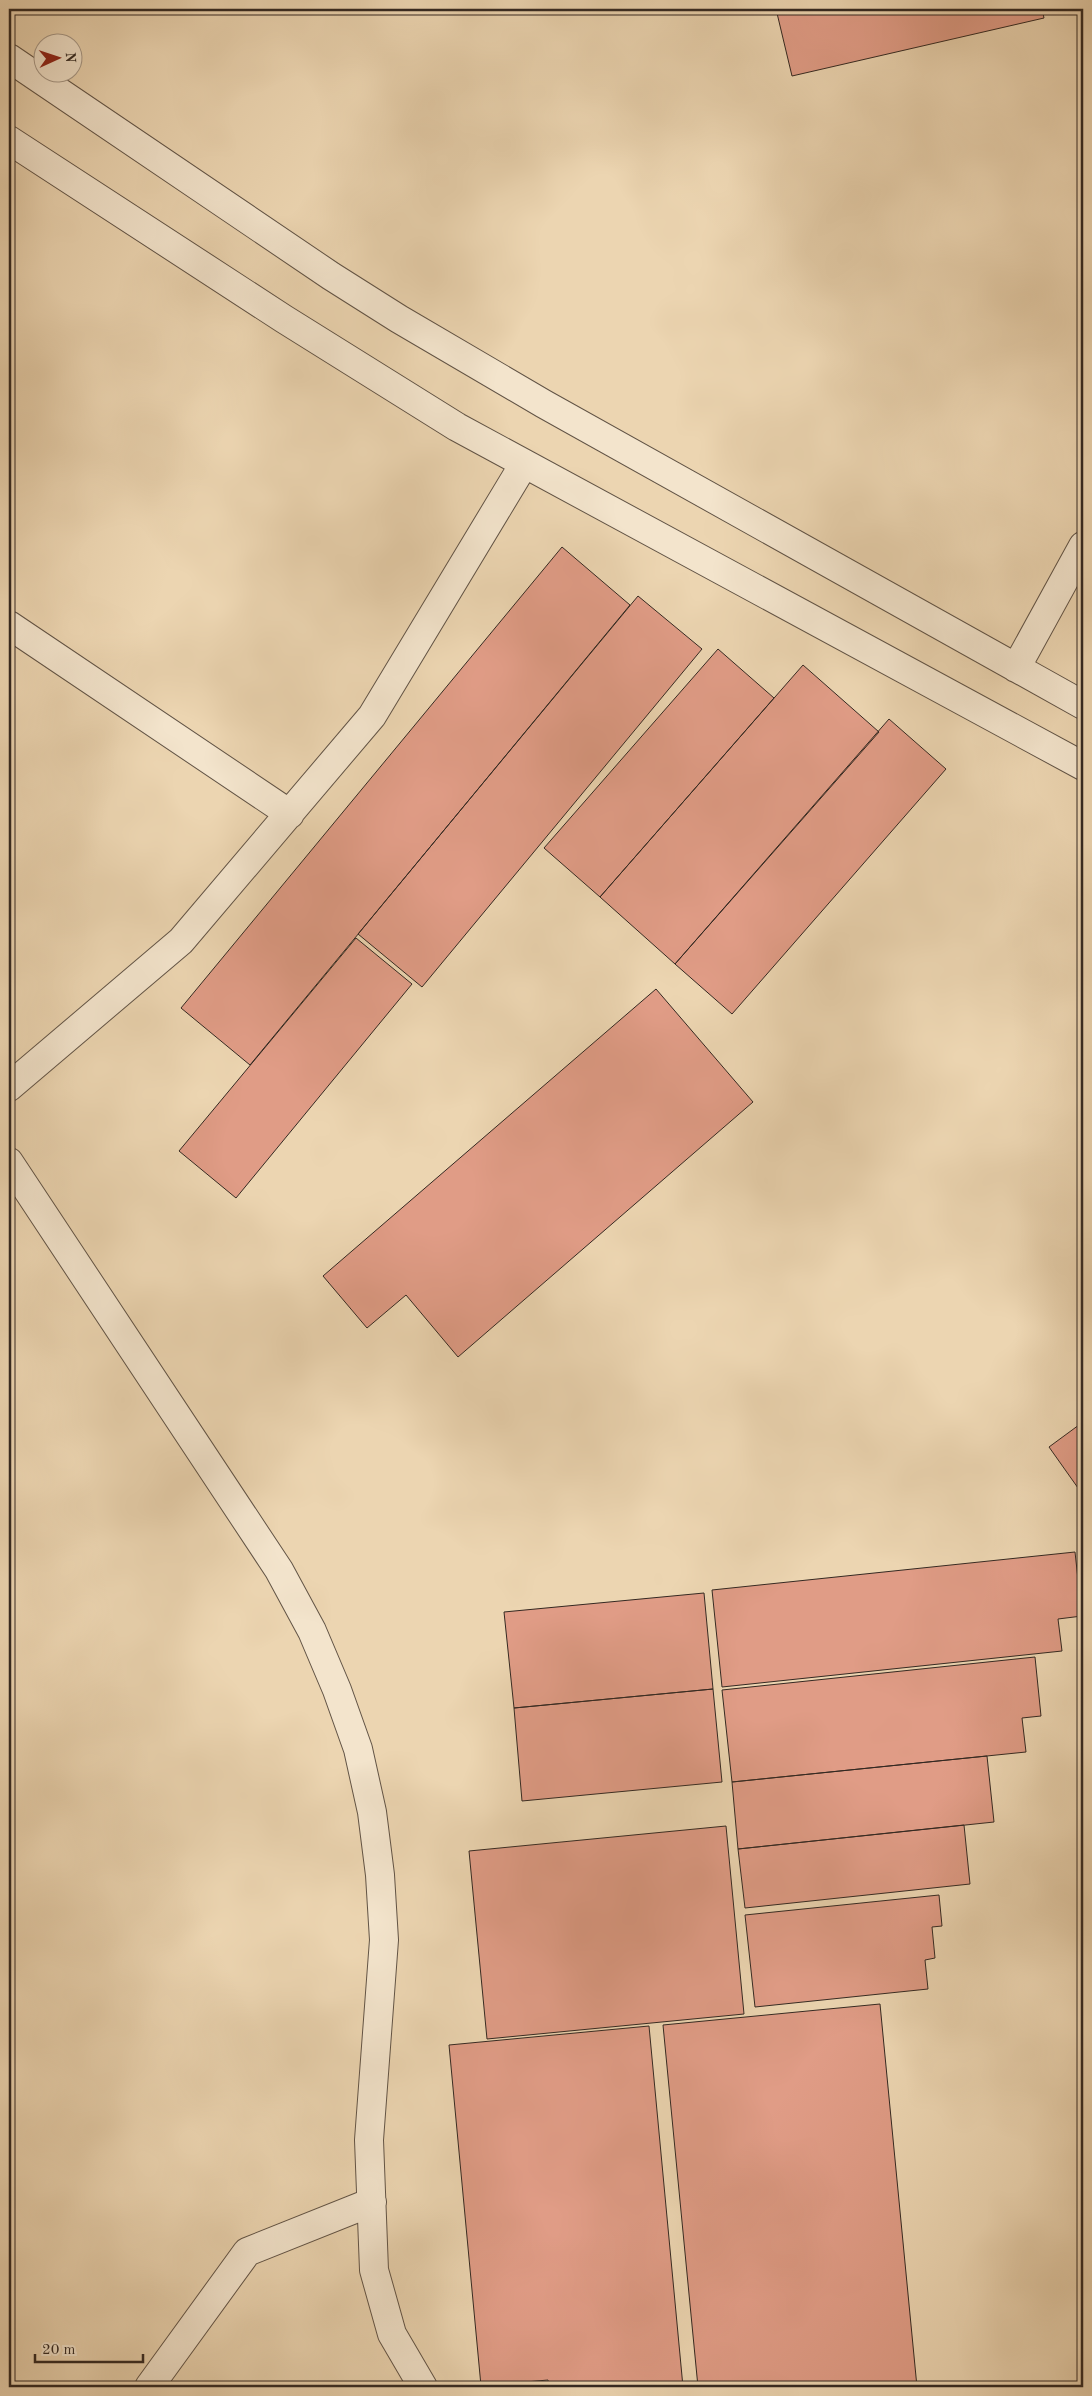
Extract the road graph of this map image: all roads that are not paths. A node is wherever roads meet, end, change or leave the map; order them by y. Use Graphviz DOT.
graph roads {
  1 [pos="9,58"];
  2 [pos="9,140"];
  3 [pos="524,464"];
  4 [pos="1083,546"];
  5 [pos="9,625"];
  6 [pos="1016,668"];
  7 [pos="1083,705"];
  8 [pos="1083,766"];
  9 [pos="290,814"];
  10 [pos="9,1087"];
  11 [pos="9,1162"];
  12 [pos="372,2202"];
  13 [pos="149,2387"];
  14 [pos="423,2387"];
  1 -- 6 [label="street"];
  2 -- 3 [label="street"];
  3 -- 8 [label="street"];
  3 -- 9 [label="street"];
  4 -- 6 [label="street"];
  5 -- 9 [label="street"];
  6 -- 7 [label="street"];
  9 -- 10 [label="street"];
  11 -- 12 [label="street"];
  12 -- 13 [label="street"];
  12 -- 14 [label="street"];
}
